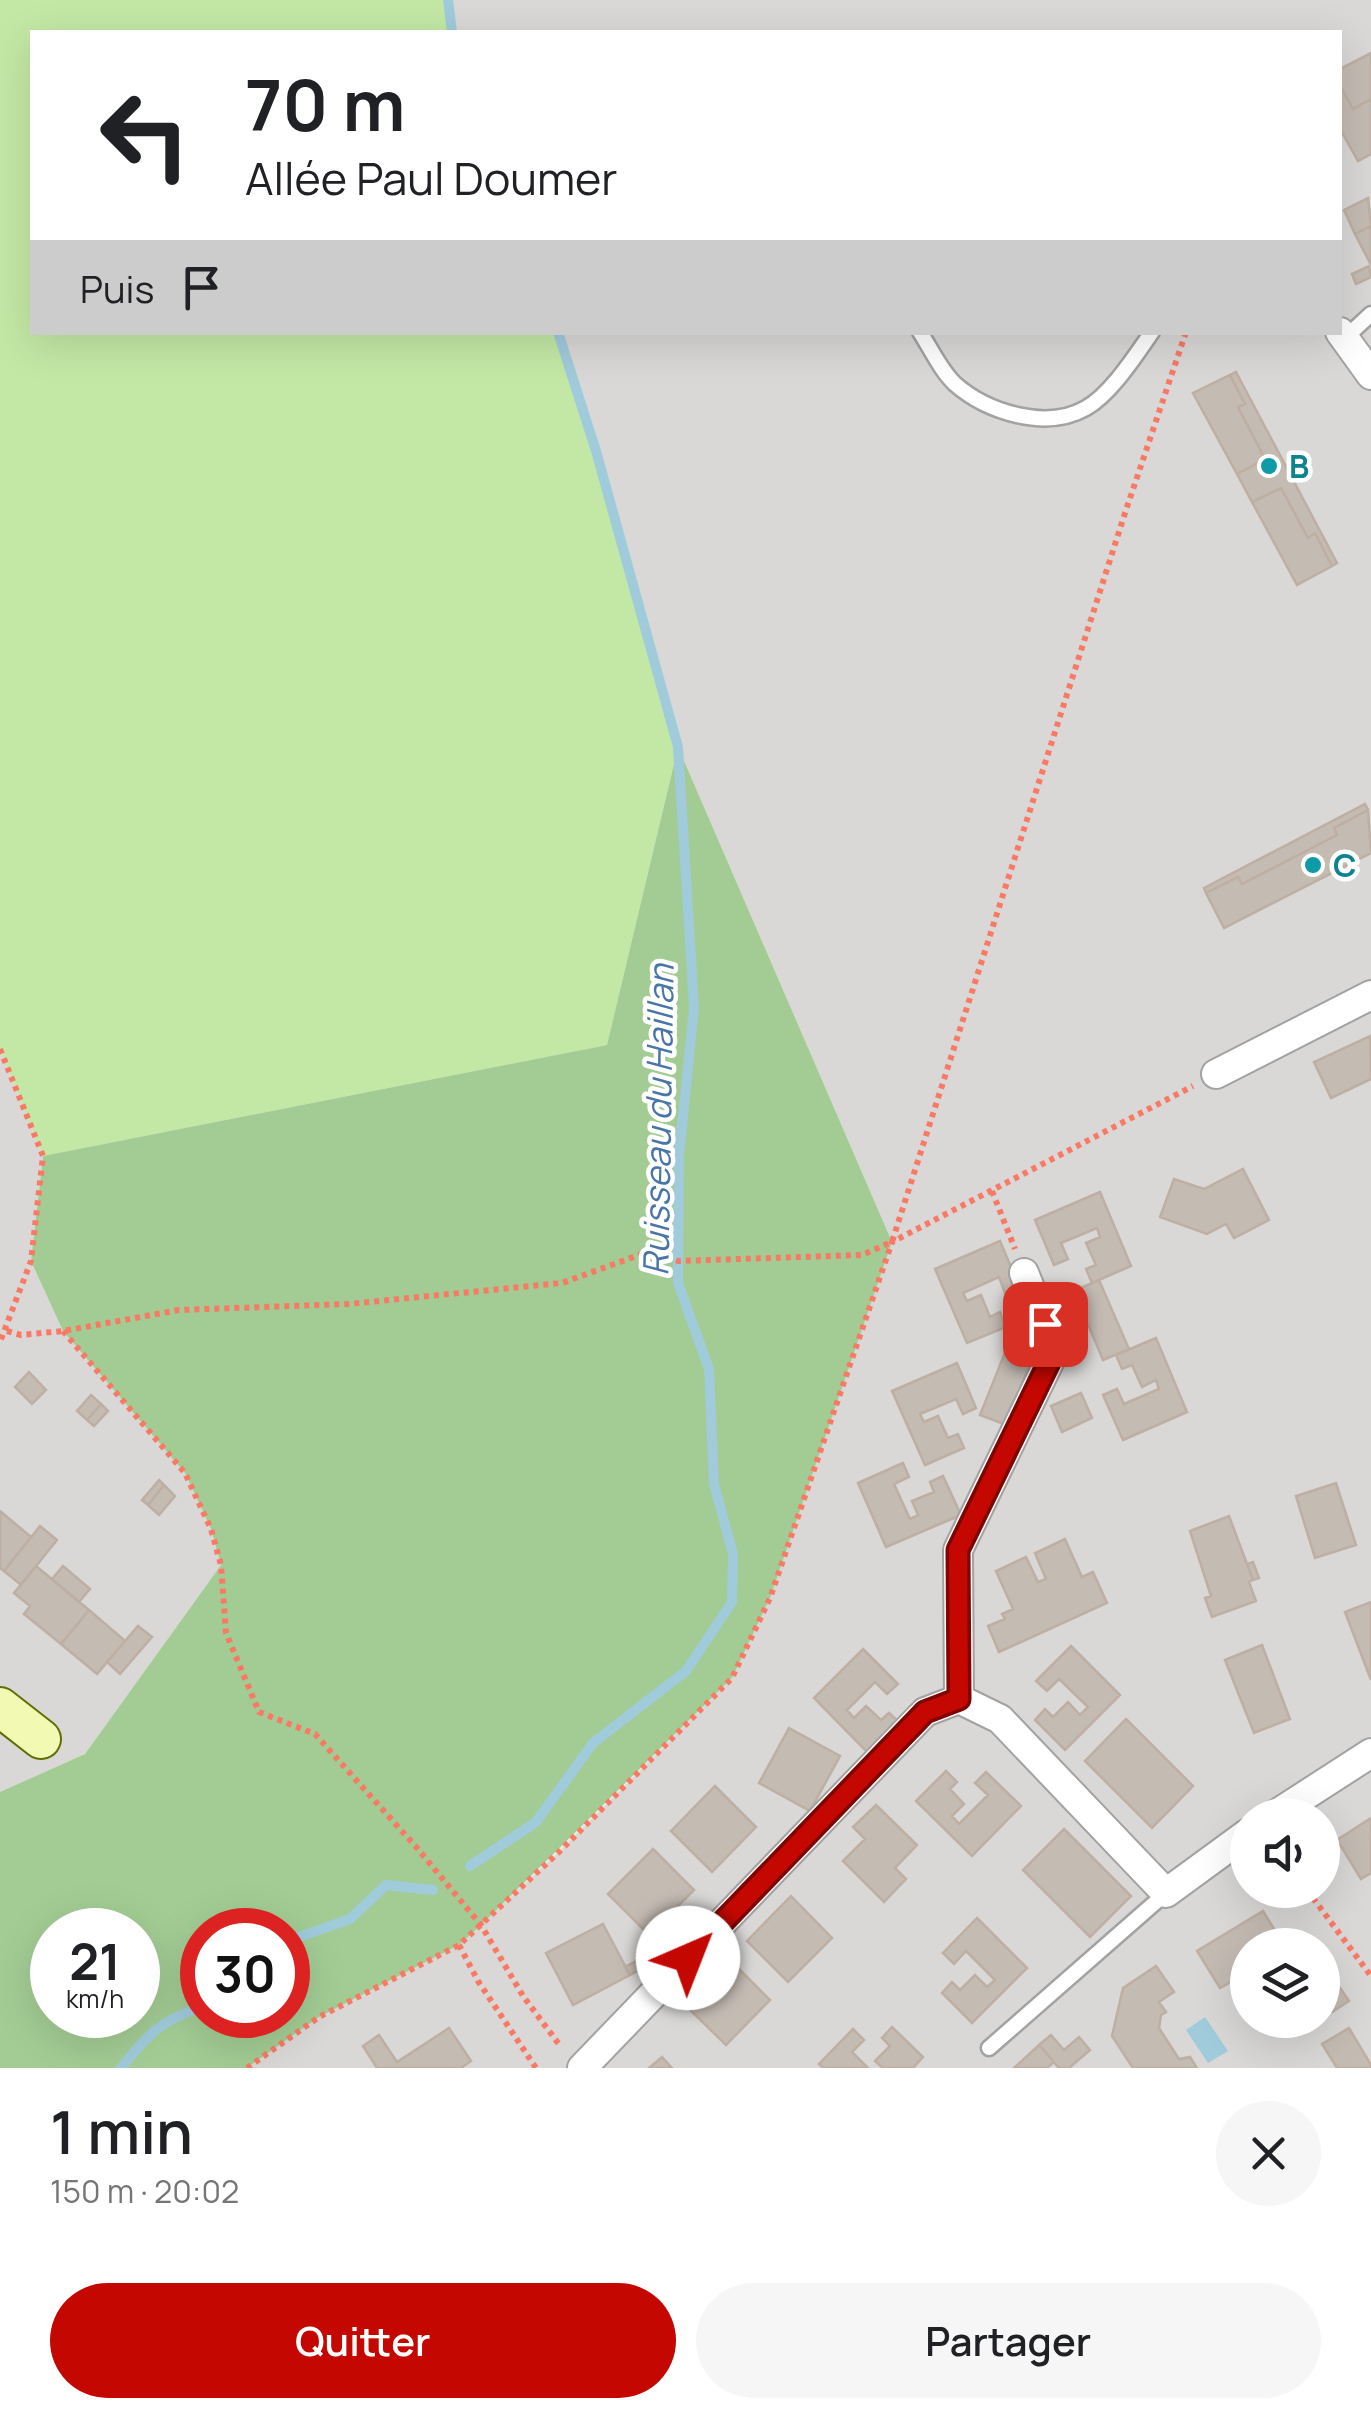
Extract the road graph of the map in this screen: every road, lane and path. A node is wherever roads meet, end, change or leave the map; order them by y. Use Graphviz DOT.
graph roads {
  1 [pos="1371,314"];
  2 [pos="922,335"];
  3 [pos="1150,335"];
  4 [pos="1185,335"];
  5 [pos="1342,336"];
  6 [pos="1371,375"];
  7 [pos="1371,995"];
  8 [pos="0,1049"];
  9 [pos="1216,1074"];
  10 [pos="992,1190"];
  11 [pos="892,1242"];
  12 [pos="1024,1273"];
  13 [pos="7,1331"];
  14 [pos="63,1331"];
  15 [pos="0,1342"];
  16 [pos="959,1699"];
  17 [pos="0,1707"];
  18 [pos="42,1739"];
  19 [pos="1371,1752"];
  20 [pos="1301,1798"];
  21 [pos="1230,1847"];
  22 [pos="1166,1893"];
  23 [pos="1320,1908"];
  24 [pos="482,1925"];
  25 [pos="459,1945"];
  26 [pos="1371,1976"];
  27 [pos="989,2048"];
  28 [pos="574,2061"];
  29 [pos="247,2068"];
  30 [pos="536,2068"];
  1 -- 5 [label="lane"];
  2 -- 3 [label="lane"];
  4 -- 11 [label="path"];
  5 -- 6 [label="street"];
  7 -- 9 [label="street"];
  8 -- 13 [label="path"];
  9 -- 10 [label="path"];
  10 -- 11 [label="path"];
  10 -- 12 [label="path"];
  11 -- 14 [label="path"];
  11 -- 24 [label="path"];
  12 -- 16 [label="street"];
  13 -- 14 [label="path"];
  13 -- 15 [label="path"];
  14 -- 24 [label="path"];
  16 -- 22 [label="street"];
  16 -- 28 [label="street"];
  17 -- 18 [label="street"];
  19 -- 20 [label="street"];
  21 -- 22 [label="street"];
  22 -- 27 [label="lane"];
  23 -- 26 [label="path"];
  24 -- 25 [label="path"];
  24 -- 28 [label="path"];
  25 -- 29 [label="path"];
  25 -- 30 [label="path"];
}
